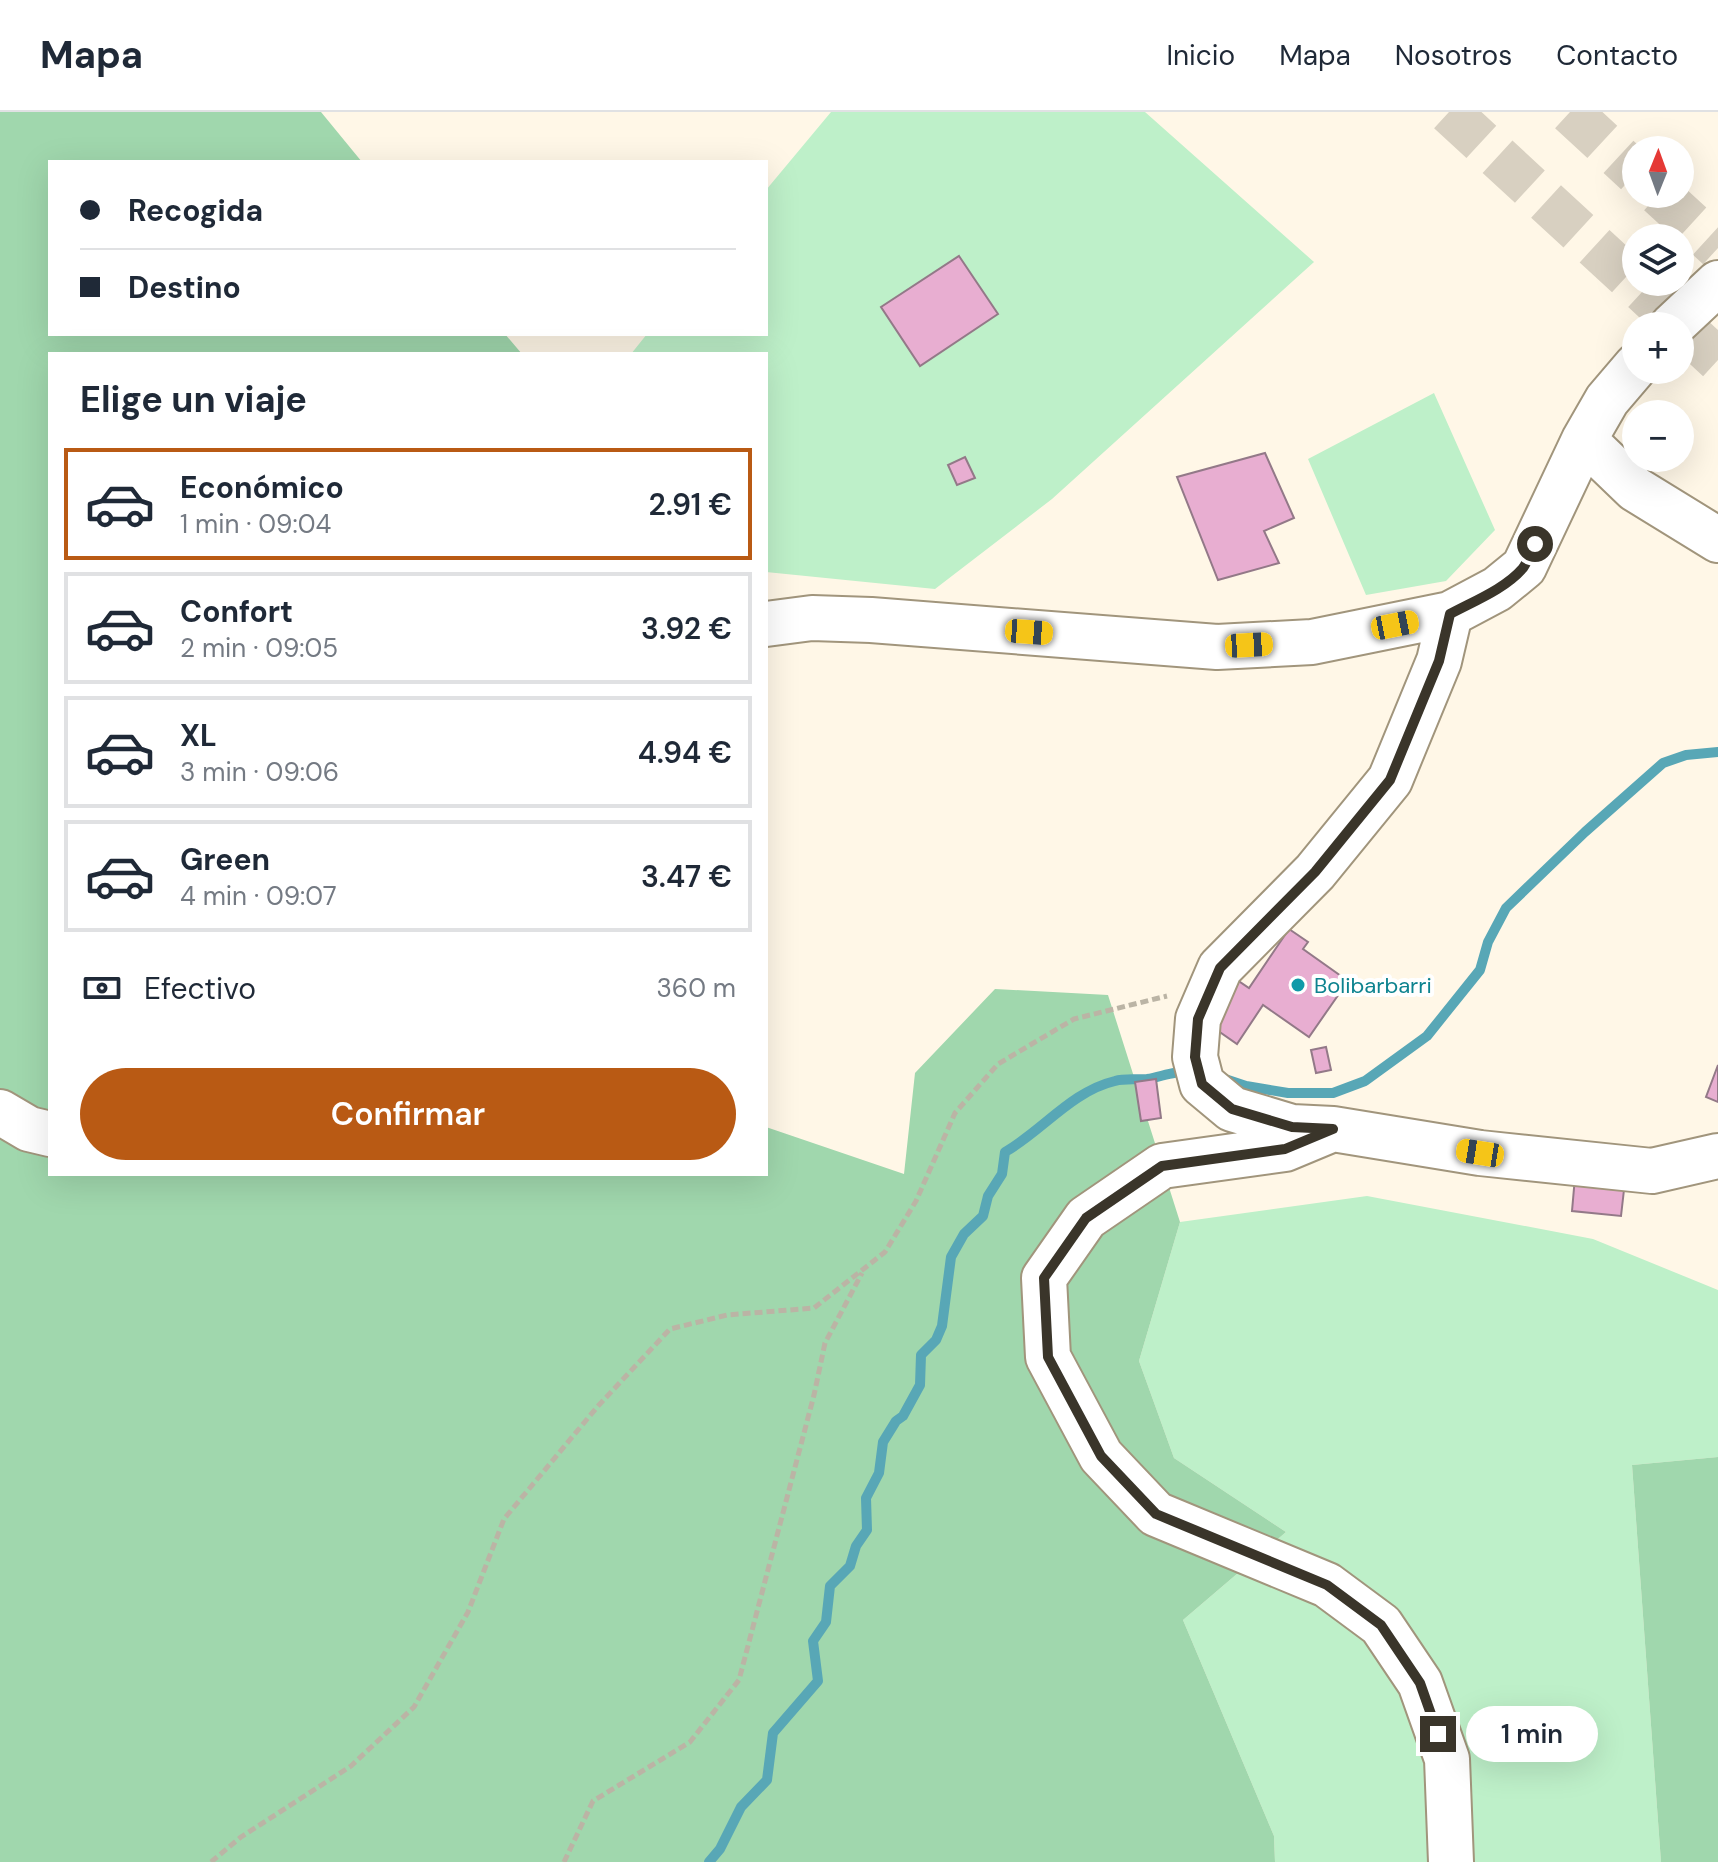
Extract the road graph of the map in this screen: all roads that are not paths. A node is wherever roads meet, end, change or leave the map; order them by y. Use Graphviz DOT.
graph roads {
  1 [pos="1718,283"];
  2 [pos="1687,312"];
  3 [pos="1622,382"];
  4 [pos="1584,440"];
  5 [pos="1718,540"];
  6 [pos="1450,614"];
  7 [pos="768,624"];
  8 [pos="0,1112"];
  9 [pos="1333,1129"];
  10 [pos="48,1134"];
  11 [pos="1718,1156"];
  12 [pos="1451,1862"];
  1 -- 2 [label="street"];
  3 -- 4 [label="street"];
  4 -- 5 [label="street"];
  4 -- 6 [label="street"];
  6 -- 7 [label="street"];
  6 -- 9 [label="street"];
  8 -- 10 [label="street"];
  9 -- 11 [label="street"];
  9 -- 12 [label="street"];
}
